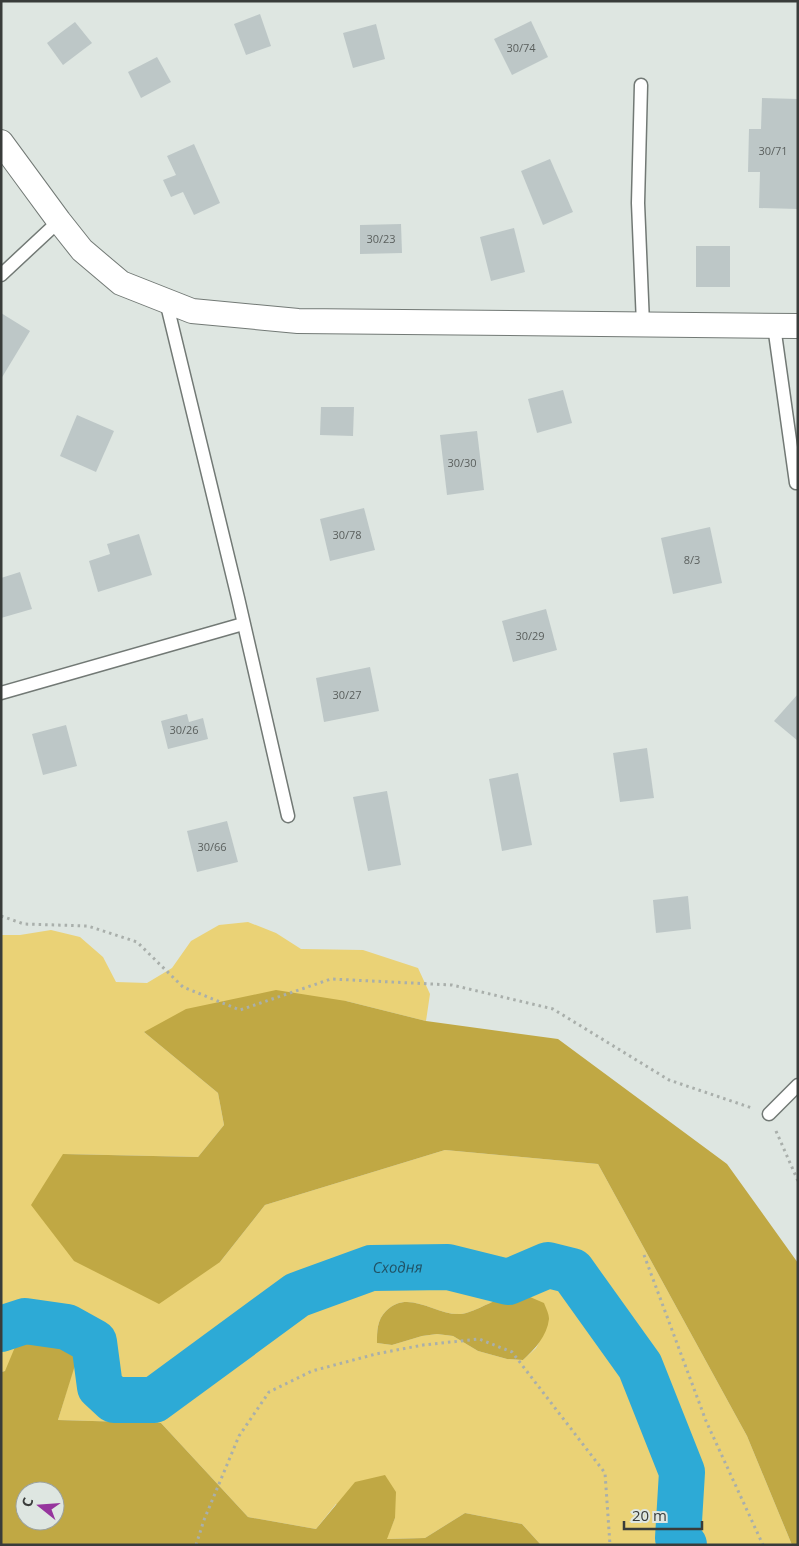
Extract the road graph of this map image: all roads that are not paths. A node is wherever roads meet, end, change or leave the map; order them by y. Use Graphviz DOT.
graph roads {
  1 [pos="641,85"];
  2 [pos="1,142"];
  3 [pos="59,221"];
  4 [pos="1,275"];
  5 [pos="166,301"];
  6 [pos="643,324"];
  7 [pos="774,326"];
  8 [pos="798,326"];
  9 [pos="796,483"];
  10 [pos="244,624"];
  11 [pos="1,693"];
  12 [pos="288,816"];
  13 [pos="798,1085"];
  14 [pos="769,1114"];
  1 -- 6 [label="lane"];
  2 -- 3 [label="street"];
  3 -- 4 [label="lane"];
  3 -- 5 [label="street"];
  5 -- 6 [label="street"];
  5 -- 10 [label="lane"];
  6 -- 7 [label="street"];
  7 -- 8 [label="street"];
  7 -- 9 [label="lane"];
  10 -- 11 [label="lane"];
  10 -- 12 [label="lane"];
  13 -- 14 [label="lane"];
}
